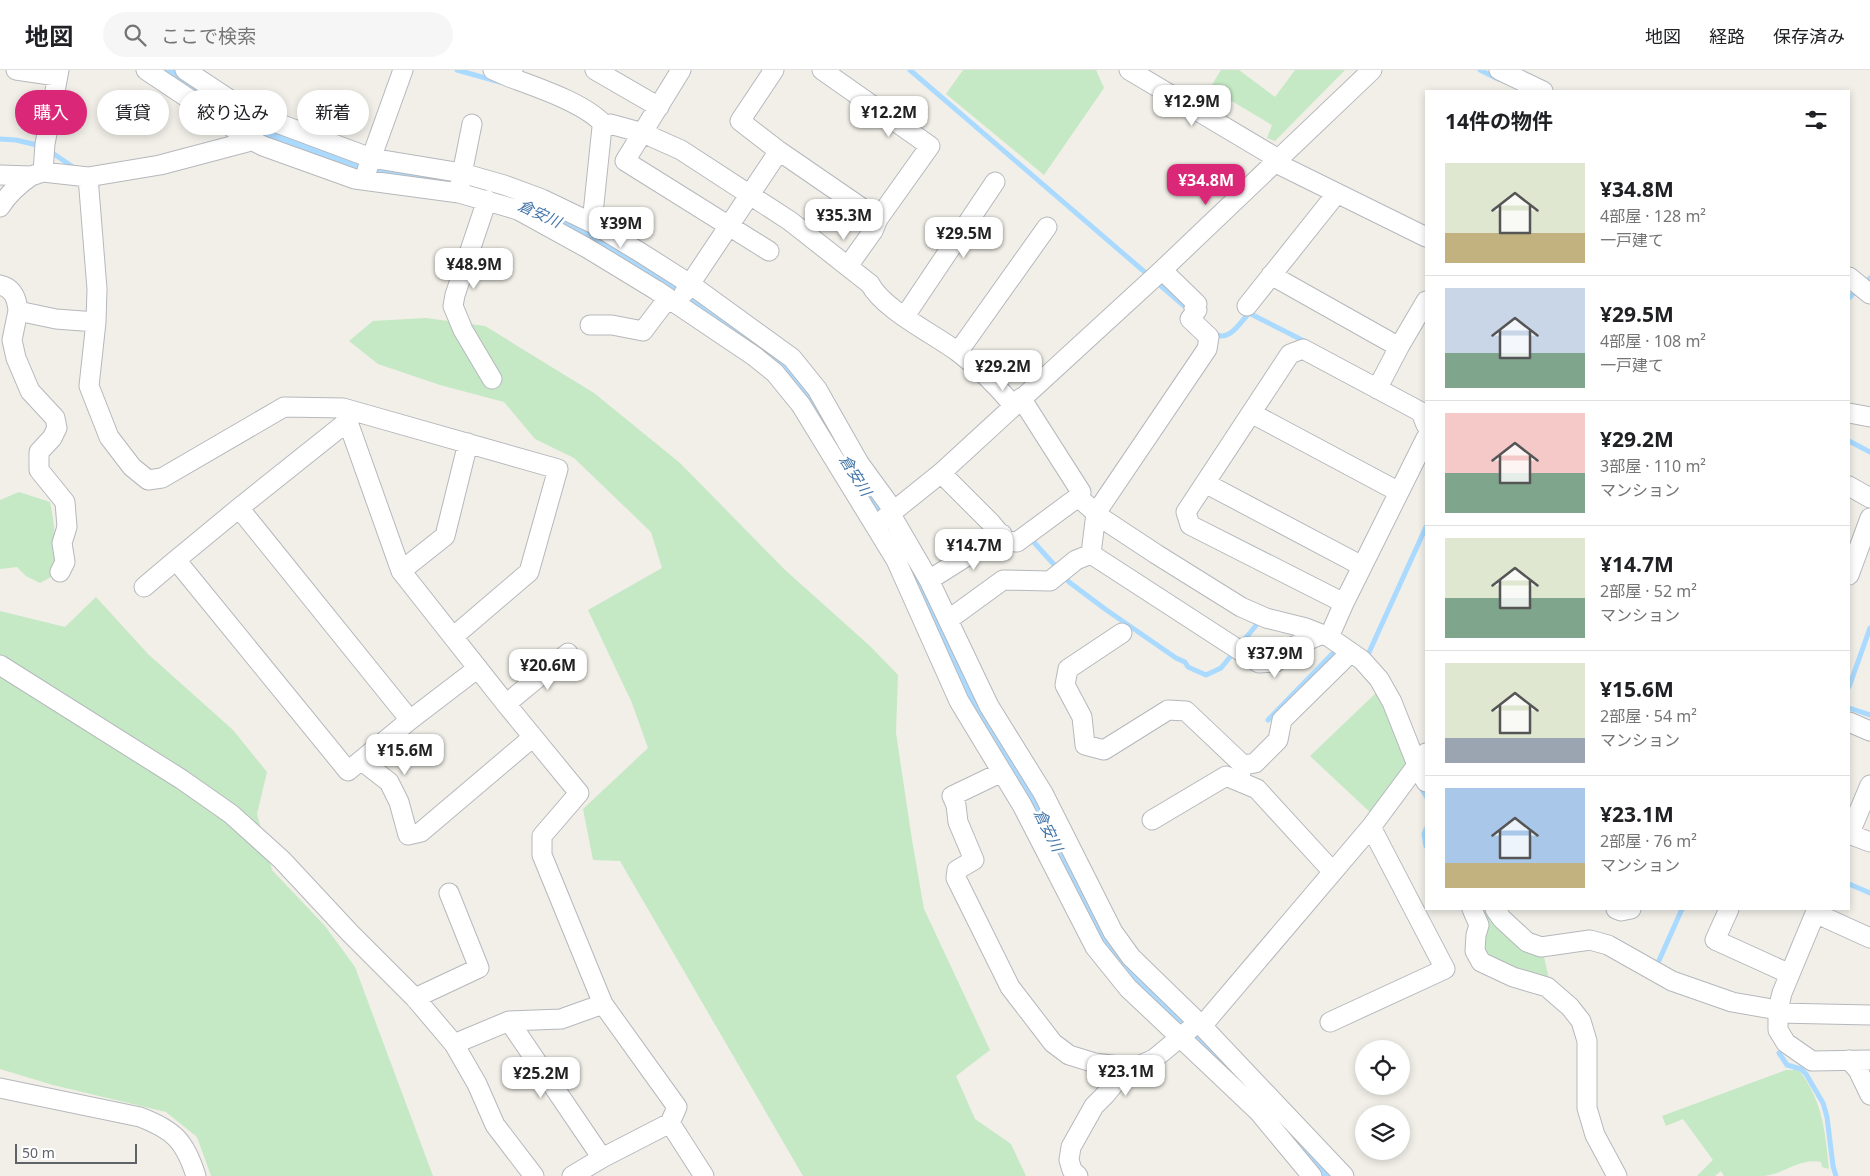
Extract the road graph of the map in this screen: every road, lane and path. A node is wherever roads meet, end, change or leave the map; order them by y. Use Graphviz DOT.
graph roads {
  1 [pos="16,70"];
  2 [pos="146,70"];
  3 [pos="185,70"];
  4 [pos="403,70"];
  5 [pos="595,70"];
  6 [pos="681,70"];
  7 [pos="774,70"];
  8 [pos="822,70"];
  9 [pos="1128,70"];
  10 [pos="1372,70"];
  11 [pos="1499,70"];
  12 [pos="505,72"];
  13 [pos="58,73"];
  14 [pos="183,90"];
  15 [pos="215,90"];
  16 [pos="1541,90"];
  17 [pos="659,107"];
  18 [pos="472,124"];
  19 [pos="603,124"];
  20 [pos="644,133"];
  21 [pos="240,135"];
  22 [pos="258,135"];
  23 [pos="272,135"];
  24 [pos="780,151"];
  25 [pos="1278,161"];
  26 [pos="364,170"];
  27 [pos="37,174"];
  28 [pos="0,175"];
  29 [pos="88,177"];
  30 [pos="995,182"];
  31 [pos="460,183"];
  32 [pos="752,193"];
  33 [pos="1337,193"];
  34 [pos="488,200"];
  35 [pos="0,207"];
  36 [pos="878,219"];
  37 [pos="592,223"];
  38 [pos="728,226"];
  39 [pos="1047,227"];
  40 [pos="1425,237"];
  41 [pos="769,251"];
  42 [pos="848,266"];
  43 [pos="1156,275"];
  44 [pos="1271,275"];
  45 [pos="1850,278"];
  46 [pos="0,285"];
  47 [pos="681,294"];
  48 [pos="1870,294"];
  49 [pos="1425,303"];
  50 [pos="1247,306"];
  51 [pos="18,311"];
  52 [pos="905,316"];
  53 [pos="96,322"];
  54 [pos="590,325"];
  55 [pos="1399,347"];
  56 [pos="960,349"];
  57 [pos="492,379"];
  58 [pos="1378,389"];
  59 [pos="1013,401"];
  60 [pos="1850,412"];
  61 [pos="1251,413"];
  62 [pos="346,415"];
  63 [pos="1870,417"];
  64 [pos="1425,422"];
  65 [pos="1425,440"];
  66 [pos="468,443"];
  67 [pos="941,473"];
  68 [pos="1205,483"];
  69 [pos="1850,487"];
  70 [pos="1399,492"];
  71 [pos="1078,498"];
  72 [pos="1870,498"];
  73 [pos="239,508"];
  74 [pos="1098,510"];
  75 [pos="892,512"];
  76 [pos="1870,518"];
  77 [pos="874,526"];
  78 [pos="1002,534"];
  79 [pos="1091,554"];
  80 [pos="176,560"];
  81 [pos="907,562"];
  82 [pos="1362,566"];
  83 [pos="401,571"];
  84 [pos="60,572"];
  85 [pos="1850,572"];
  86 [pos="929,580"];
  87 [pos="144,587"];
  88 [pos="1344,603"];
  89 [pos="948,620"];
  90 [pos="1122,634"];
  91 [pos="453,637"];
  92 [pos="1319,637"];
  93 [pos="568,653"];
  94 [pos="1344,659"];
  95 [pos="0,665"];
  96 [pos="478,668"];
  97 [pos="506,704"];
  98 [pos="410,720"];
  99 [pos="1850,722"];
  100 [pos="1870,731"];
  101 [pos="533,737"];
  102 [pos="1421,759"];
  103 [pos="362,762"];
  104 [pos="1002,772"];
  105 [pos="1241,773"];
  106 [pos="1425,777"];
  107 [pos="1870,785"];
  108 [pos="1152,820"];
  109 [pos="1371,827"];
  110 [pos="1850,832"];
  111 [pos="1850,834"];
  112 [pos="1870,842"];
  113 [pos="1333,872"];
  114 [pos="449,893"];
  115 [pos="1472,910"];
  116 [pos="1496,910"];
  117 [pos="1729,910"];
  118 [pos="1816,911"];
  119 [pos="1870,938"];
  120 [pos="1790,974"];
  121 [pos="415,998"];
  122 [pos="603,1004"];
  123 [pos="1778,1011"];
  124 [pos="1870,1015"];
  125 [pos="509,1021"];
  126 [pos="1330,1022"];
  127 [pos="1200,1025"];
  128 [pos="1179,1037"];
  129 [pos="454,1044"];
  130 [pos="1849,1060"];
  131 [pos="1870,1060"];
  132 [pos="1134,1068"];
  133 [pos="0,1088"];
  134 [pos="1870,1095"];
  135 [pos="670,1123"];
  136 [pos="602,1158"];
  137 [pos="196,1176"];
  138 [pos="534,1176"];
  139 [pos="572,1176"];
  140 [pos="704,1176"];
  141 [pos="1078,1176"];
  142 [pos="1312,1176"];
  143 [pos="1344,1176"];
  144 [pos="1617,1176"];
  1 -- 13 [label="street"];
  2 -- 14 [label="street"];
  3 -- 15 [label="street"];
  4 -- 26 [label="street"];
  5 -- 17 [label="street"];
  6 -- 17 [label="street"];
  7 -- 24 [label="street"];
  8 -- 36 [label="street"];
  9 -- 25 [label="street"];
  10 -- 25 [label="street"];
  11 -- 16 [label="street"];
  12 -- 19 [label="street"];
  13 -- 27 [label="street"];
  17 -- 20 [label="street"];
  18 -- 31 [label="street"];
  19 -- 20 [label="street"];
  19 -- 37 [label="street"];
  20 -- 32 [label="street"];
  20 -- 38 [label="street"];
  21 -- 29 [label="street"];
  22 -- 26 [label="street"];
  23 -- 26 [label="street"];
  24 -- 32 [label="street"];
  24 -- 36 [label="street"];
  25 -- 33 [label="street"];
  25 -- 43 [label="street"];
  26 -- 31 [label="street"];
  26 -- 31 [label="street"];
  27 -- 28 [label="street"];
  27 -- 29 [label="street"];
  27 -- 35 [label="street"];
  29 -- 53 [label="street"];
  30 -- 52 [label="street"];
  31 -- 34 [label="street"];
  31 -- 37 [label="street"];
  32 -- 38 [label="street"];
  32 -- 42 [label="street"];
  33 -- 40 [label="street"];
  33 -- 44 [label="street"];
  34 -- 47 [label="street"];
  34 -- 57 [label="street"];
  36 -- 42 [label="street"];
  37 -- 47 [label="street"];
  38 -- 41 [label="street"];
  38 -- 47 [label="street"];
  39 -- 56 [label="street"];
  42 -- 52 [label="street"];
  43 -- 59 [label="street"];
  43 -- 74 [label="street"];
  44 -- 50 [label="street"];
  44 -- 55 [label="street"];
  45 -- 48 [label="street"];
  46 -- 51 [label="street"];
  47 -- 54 [label="street"];
  47 -- 75 [label="street"];
  47 -- 77 [label="street"];
  49 -- 55 [label="street"];
  51 -- 53 [label="street"];
  51 -- 84 [label="street"];
  52 -- 56 [label="street"];
  53 -- 62 [label="street"];
  55 -- 58 [label="street"];
  56 -- 59 [label="street"];
  58 -- 61 [label="street"];
  58 -- 64 [label="street"];
  59 -- 67 [label="street"];
  59 -- 71 [label="street"];
  60 -- 63 [label="street"];
  61 -- 68 [label="street"];
  61 -- 70 [label="street"];
  62 -- 66 [label="street"];
  62 -- 73 [label="street"];
  62 -- 83 [label="street"];
  65 -- 70 [label="street"];
  66 -- 83 [label="street"];
  66 -- 91 [label="street"];
  67 -- 75 [label="street"];
  67 -- 78 [label="street"];
  68 -- 82 [label="street"];
  68 -- 88 [label="street"];
  69 -- 72 [label="street"];
  70 -- 82 [label="street"];
  71 -- 74 [label="street"];
  71 -- 78 [label="street"];
  73 -- 80 [label="street"];
  73 -- 98 [label="street"];
  74 -- 79 [label="street"];
  74 -- 92 [label="street"];
  75 -- 77 [label="street"];
  75 -- 81 [label="street"];
  76 -- 85 [label="street"];
  77 -- 81 [label="street"];
  78 -- 86 [label="street"];
  79 -- 89 [label="street"];
  79 -- 92 [label="street"];
  80 -- 87 [label="street"];
  80 -- 103 [label="street"];
  81 -- 86 [label="street"];
  81 -- 104 [label="street"];
  82 -- 88 [label="street"];
  83 -- 91 [label="street"];
  86 -- 89 [label="street"];
  88 -- 92 [label="street"];
  89 -- 127 [label="street"];
  90 -- 105 [label="street"];
  91 -- 96 [label="street"];
  92 -- 102 [label="street"];
  93 -- 97 [label="street"];
  94 -- 105 [label="street"];
  95 -- 121 [label="street"];
  96 -- 97 [label="street"];
  96 -- 98 [label="street"];
  97 -- 101 [label="street"];
  98 -- 103 [label="street"];
  99 -- 100 [label="street"];
  101 -- 103 [label="street"];
  101 -- 122 [label="street"];
  102 -- 106 [label="street"];
  102 -- 109 [label="street"];
  104 -- 128 [label="street"];
  104 -- 132 [label="street"];
  105 -- 108 [label="street"];
  105 -- 113 [label="street"];
  107 -- 110 [label="street"];
  109 -- 113 [label="street"];
  109 -- 126 [label="street"];
  111 -- 112 [label="street"];
  113 -- 127 [label="street"];
  114 -- 121 [label="street"];
  115 -- 144 [label="street"];
  116 -- 123 [label="street"];
  117 -- 120 [label="street"];
  118 -- 119 [label="street"];
  118 -- 120 [label="street"];
  120 -- 123 [label="street"];
  121 -- 129 [label="street"];
  122 -- 125 [label="street"];
  122 -- 135 [label="street"];
  123 -- 124 [label="street"];
  123 -- 130 [label="street"];
  125 -- 129 [label="street"];
  125 -- 136 [label="street"];
  127 -- 128 [label="street"];
  127 -- 143 [label="street"];
  128 -- 132 [label="street"];
  128 -- 142 [label="street"];
  129 -- 138 [label="street"];
  130 -- 131 [label="street"];
  130 -- 134 [label="street"];
  132 -- 141 [label="street"];
  133 -- 137 [label="street"];
  135 -- 136 [label="street"];
  135 -- 140 [label="street"];
  136 -- 139 [label="street"];
}
